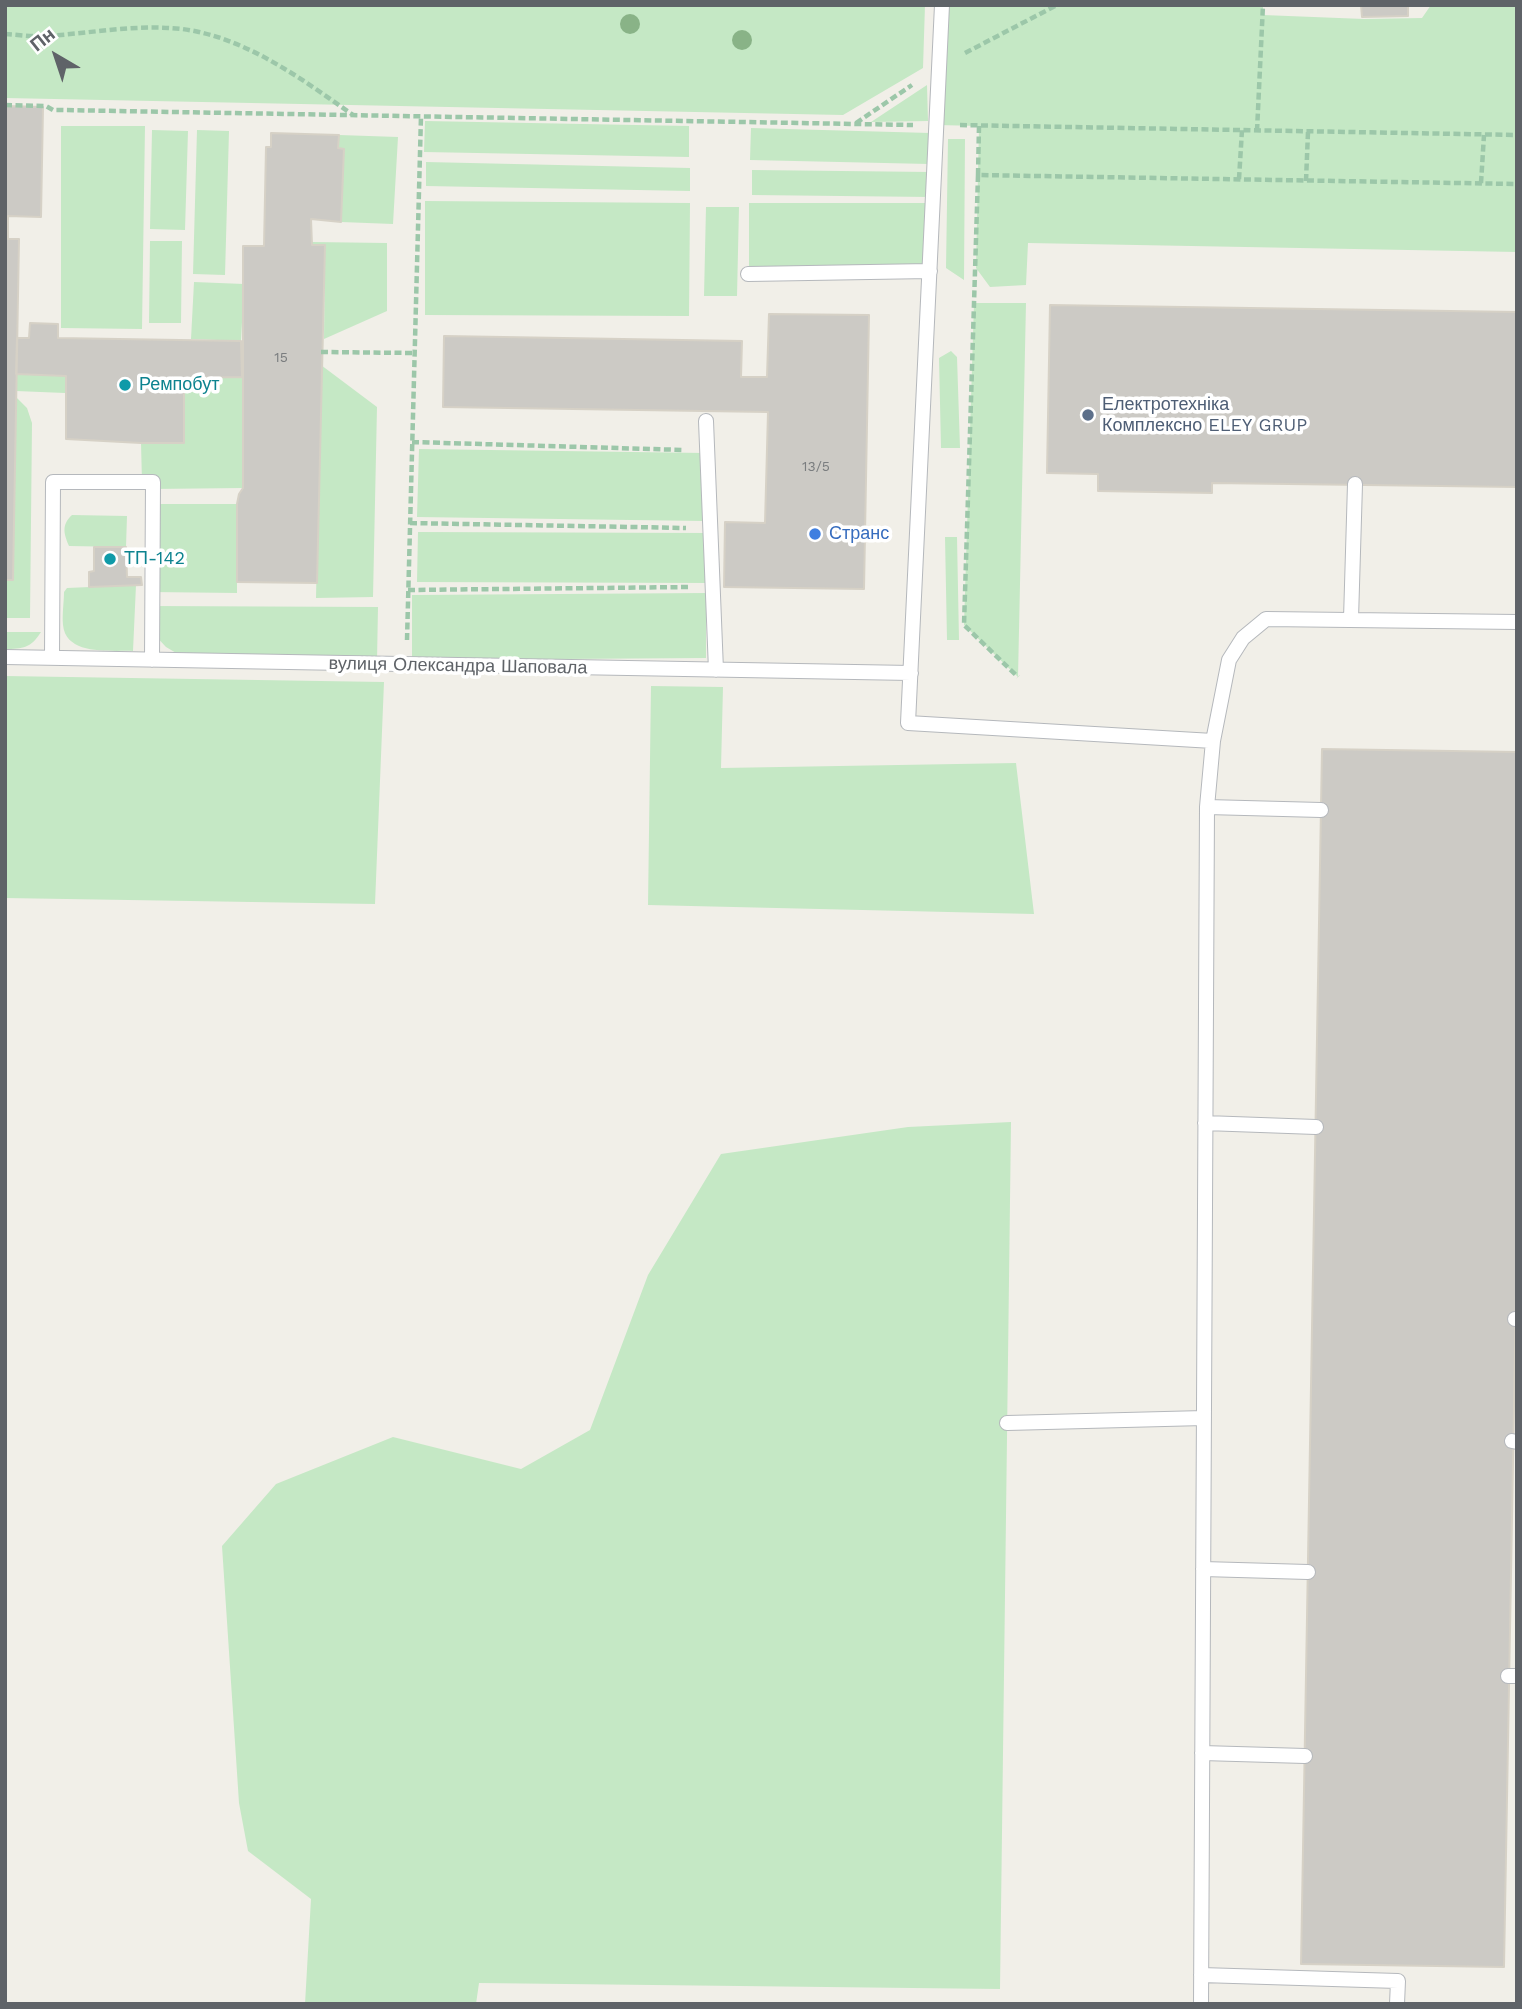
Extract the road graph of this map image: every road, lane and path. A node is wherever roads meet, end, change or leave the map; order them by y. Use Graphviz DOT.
graph roads {
  1 [pos="942,5"];
  2 [pos="1057,5"];
  3 [pos="1263,5"];
  4 [pos="5,34"];
  5 [pos="939,66"];
  6 [pos="5,105"];
  7 [pos="353,115"];
  8 [pos="421,116"];
  9 [pos="856,124"];
  10 [pos="937,125"];
  11 [pos="979,126"];
  12 [pos="1242,130"];
  13 [pos="1257,131"];
  14 [pos="1308,132"];
  15 [pos="1484,135"];
  16 [pos="1517,135"];
  17 [pos="978,175"];
  18 [pos="1239,179"];
  19 [pos="1306,181"];
  20 [pos="1481,183"];
  21 [pos="1517,184"];
  22 [pos="930,271"];
  23 [pos="748,274"];
  24 [pos="321,352"];
  25 [pos="414,353"];
  26 [pos="706,421"];
  27 [pos="412,442"];
  28 [pos="707,450"];
  29 [pos="1355,484"];
  30 [pos="410,523"];
  31 [pos="710,528"];
  32 [pos="713,586"];
  33 [pos="408,590"];
  34 [pos="1351,619"];
  35 [pos="1517,622"];
  36 [pos="5,657"];
  37 [pos="52,657"];
  38 [pos="152,660"];
  39 [pos="406,665"];
  40 [pos="716,670"];
  41 [pos="911,673"];
  42 [pos="1018,677"];
  43 [pos="1213,741"];
  44 [pos="1207,807"];
  45 [pos="1321,810"];
  46 [pos="1205,1123"];
  47 [pos="1316,1127"];
  48 [pos="1204,1418"];
  49 [pos="1007,1423"];
  50 [pos="1203,1569"];
  51 [pos="1308,1572"];
  52 [pos="1202,1753"];
  53 [pos="1305,1756"];
  54 [pos="1201,1975"];
  55 [pos="1201,2004"];
  56 [pos="1397,2004"];
  1 -- 5 [label="lane"];
  2 -- 5 [label="path"];
  3 -- 13 [label="path"];
  4 -- 7 [label="path"];
  5 -- 9 [label="path"];
  5 -- 10 [label="lane"];
  6 -- 7 [label="path"];
  7 -- 8 [label="path"];
  8 -- 9 [label="path"];
  8 -- 25 [label="path"];
  9 -- 10 [label="path"];
  10 -- 11 [label="path"];
  10 -- 22 [label="lane"];
  11 -- 12 [label="path"];
  11 -- 17 [label="path"];
  12 -- 13 [label="path"];
  12 -- 18 [label="path"];
  13 -- 14 [label="path"];
  14 -- 15 [label="path"];
  14 -- 19 [label="path"];
  15 -- 16 [label="path"];
  15 -- 20 [label="path"];
  17 -- 18 [label="path"];
  17 -- 42 [label="path"];
  18 -- 19 [label="path"];
  19 -- 20 [label="path"];
  20 -- 21 [label="path"];
  22 -- 23 [label="lane"];
  22 -- 41 [label="lane"];
  24 -- 25 [label="path"];
  25 -- 27 [label="path"];
  26 -- 28 [label="lane"];
  27 -- 28 [label="path"];
  27 -- 30 [label="path"];
  28 -- 31 [label="lane"];
  29 -- 34 [label="lane"];
  30 -- 31 [label="path"];
  30 -- 33 [label="path"];
  31 -- 32 [label="lane"];
  32 -- 33 [label="path"];
  32 -- 40 [label="lane"];
  33 -- 39 [label="path"];
  34 -- 35 [label="lane"];
  34 -- 43 [label="lane"];
  36 -- 37 [label="lane, вулиця Олександра Шаповала"];
  37 -- 38 [label="lane, вулиця Олександра Шаповала"];
  37 -- 38 [label="lane"];
  38 -- 39 [label="lane, вулиця Олександра Шаповала"];
  39 -- 40 [label="lane, вулиця Олександра Шаповала"];
  40 -- 41 [label="lane, вулиця Олександра Шаповала"];
  41 -- 43 [label="lane"];
  43 -- 44 [label="lane"];
  44 -- 45 [label="lane"];
  44 -- 46 [label="lane"];
  46 -- 47 [label="lane"];
  46 -- 48 [label="lane"];
  48 -- 49 [label="lane"];
  48 -- 50 [label="lane"];
  50 -- 51 [label="lane"];
  50 -- 52 [label="lane"];
  52 -- 53 [label="lane"];
  52 -- 54 [label="lane"];
  54 -- 55 [label="lane"];
  54 -- 56 [label="lane"];
}
